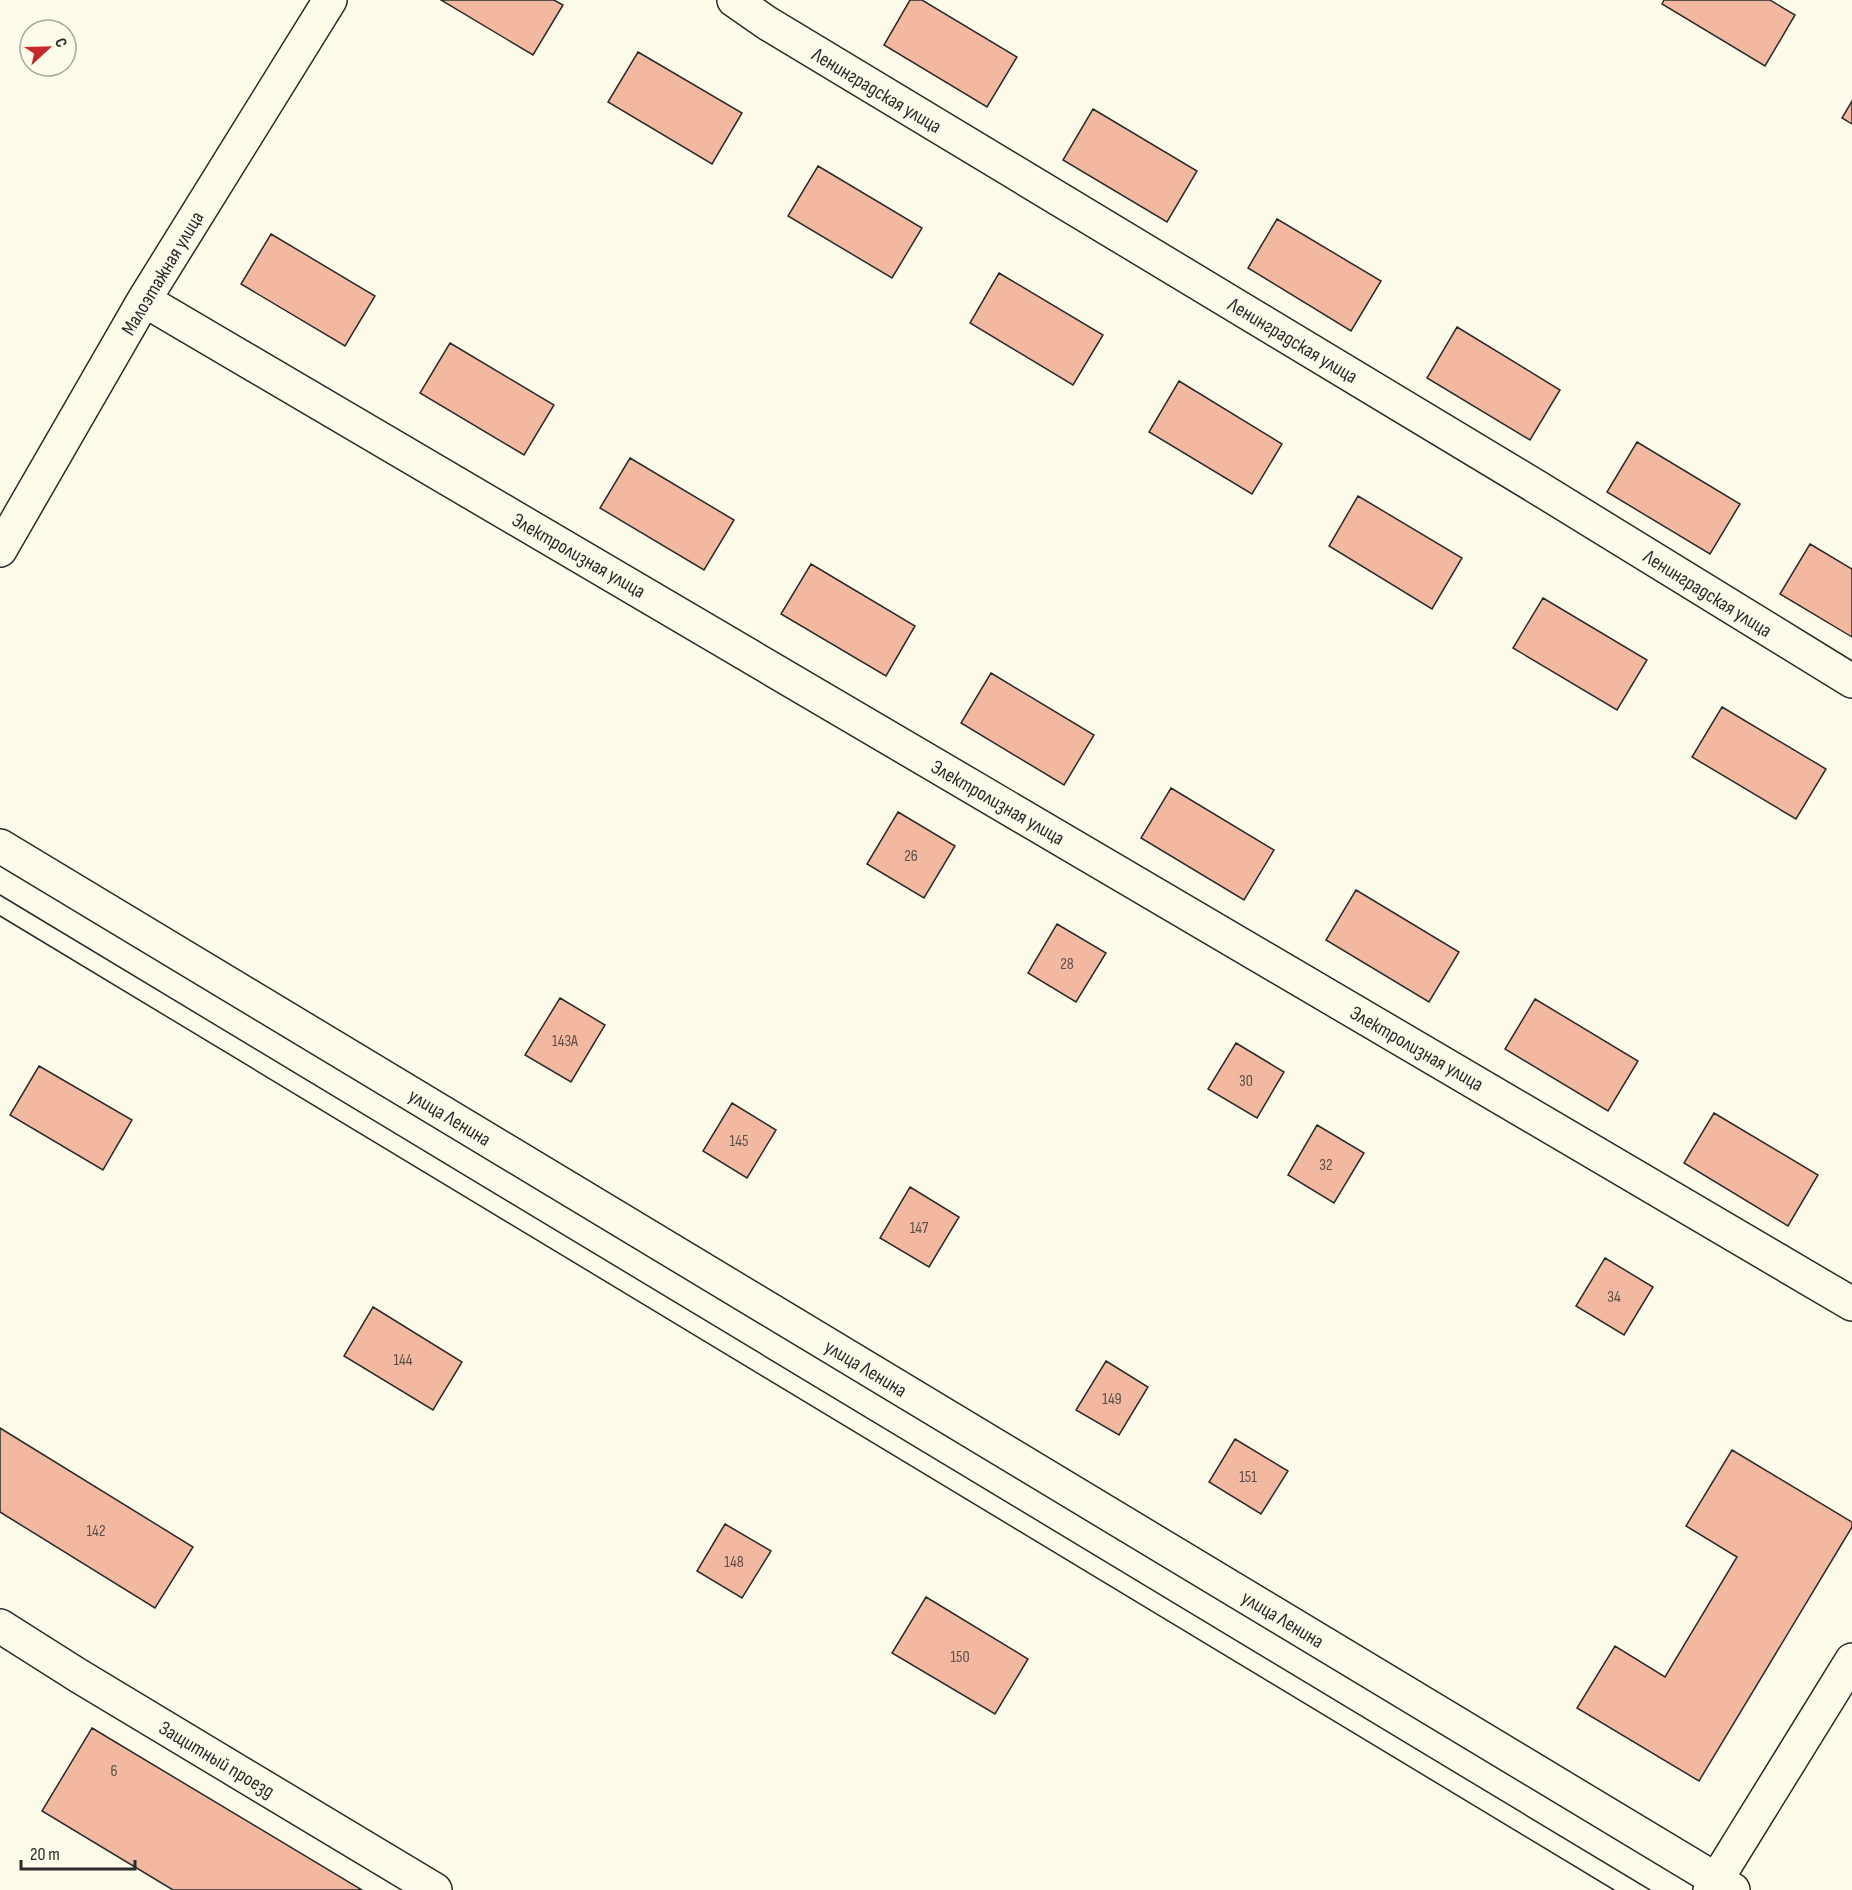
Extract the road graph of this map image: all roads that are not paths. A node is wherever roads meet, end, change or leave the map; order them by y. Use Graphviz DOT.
graph roads {
  1 [pos="330,0"];
  2 [pos="734,0"];
  3 [pos="144,300"];
  4 [pos="0,550"];
  5 [pos="1852,681"];
  6 [pos="0,846"];
  7 [pos="1852,1304"];
  8 [pos="0,1626"];
  9 [pos="1852,1659"];
  10 [pos="1720,1887"];
  11 [pos="435,1890"];
  1 -- 3 [label="street, Малоэтажная улица"];
  2 -- 5 [label="street, Ленинградская улица"];
  3 -- 4 [label="street, Малоэтажная улица"];
  3 -- 7 [label="street, Электролизная улица"];
  6 -- 10 [label="street, улица Ленина"];
  8 -- 11 [label="street, Защитный проезд"];
  9 -- 10 [label="street"];
}
